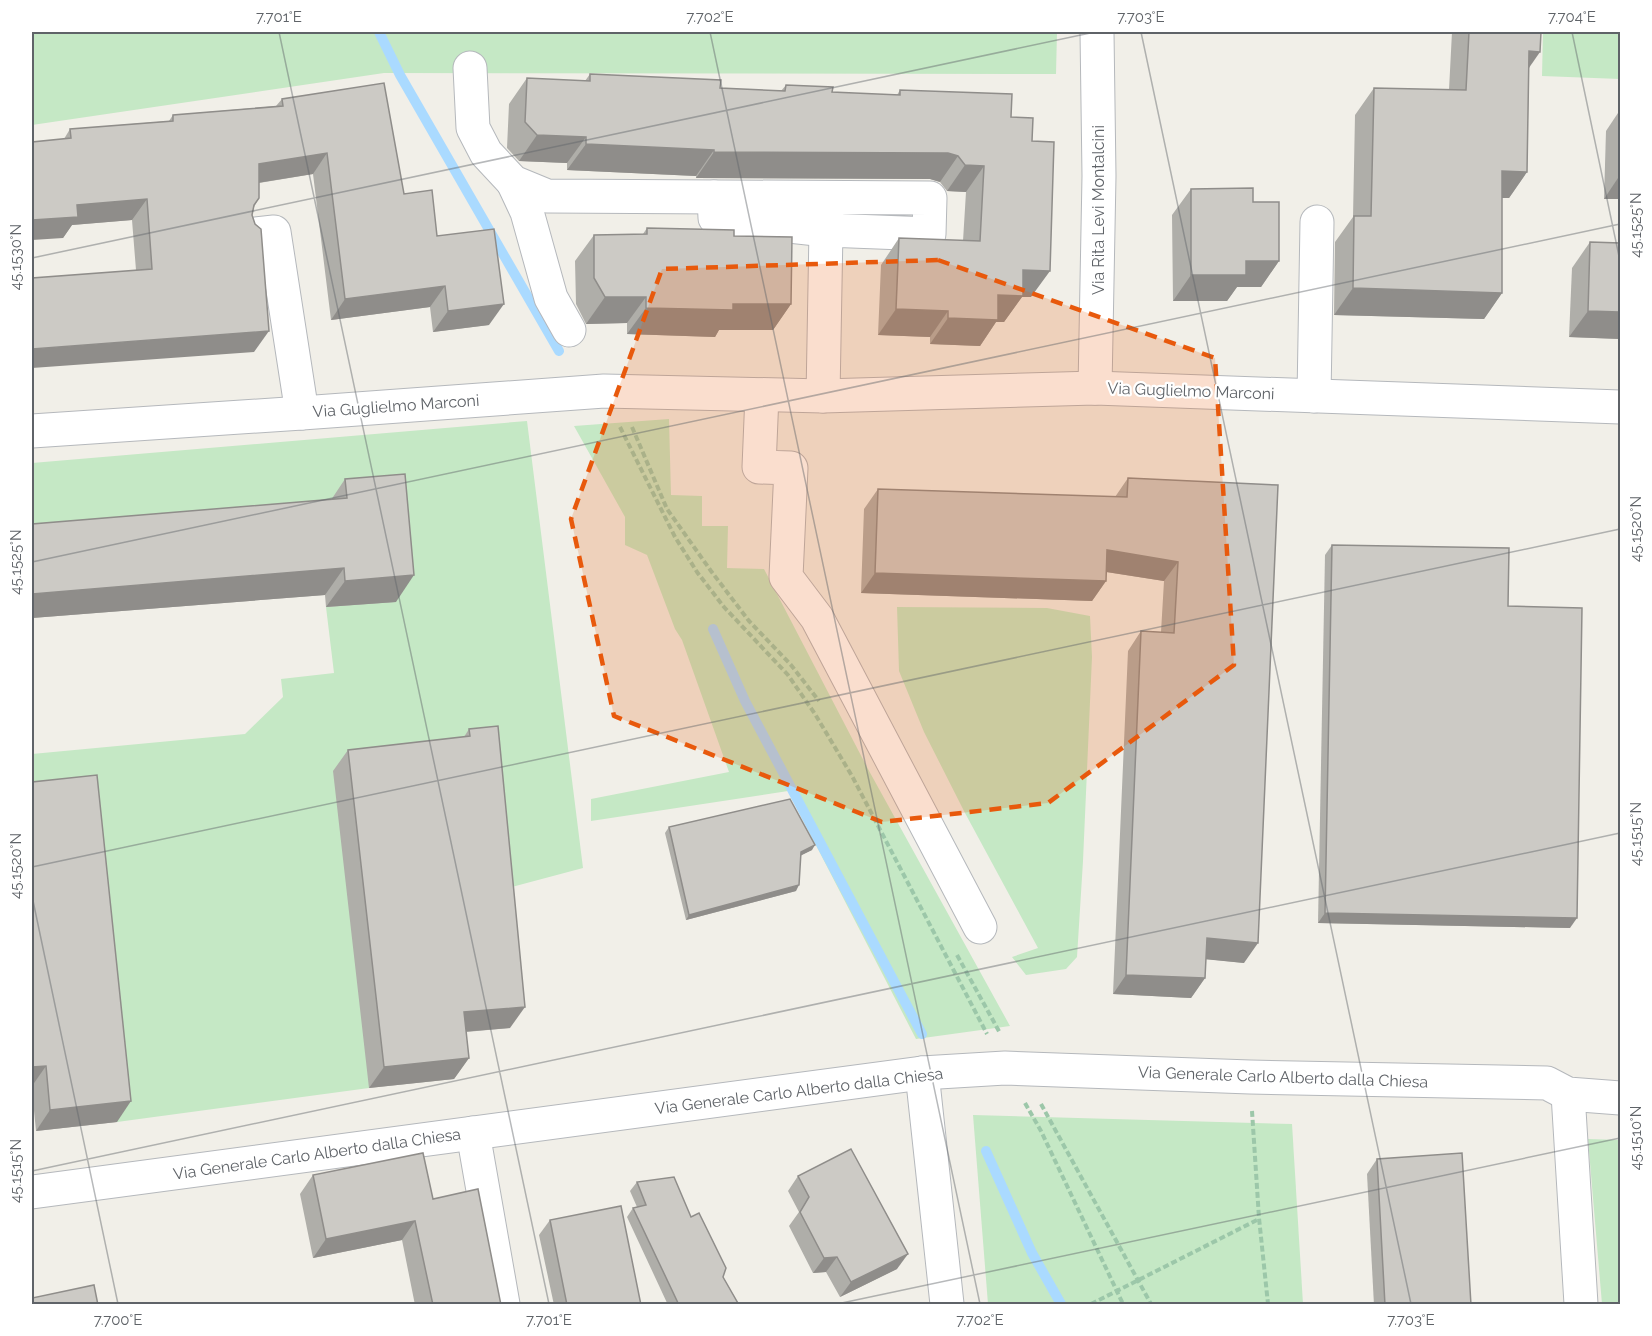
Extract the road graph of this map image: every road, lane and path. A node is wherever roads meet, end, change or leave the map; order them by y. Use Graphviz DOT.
graph roads {
  1 [pos="1097,32"];
  2 [pos="470,68"];
  3 [pos="513,182"];
  4 [pos="714,197"];
  5 [pos="828,197"];
  6 [pos="1317,222"];
  7 [pos="826,230"];
  8 [pos="256,234"];
  9 [pos="569,330"];
  10 [pos="1095,388"];
  11 [pos="610,391"];
  12 [pos="762,395"];
  13 [pos="823,396"];
  14 [pos="1314,396"];
  15 [pos="1617,400"];
  16 [pos="302,413"];
  17 [pos="32,431"];
  18 [pos="823,706"];
  19 [pos="980,927"];
  20 [pos="956,952"];
  21 [pos="1012,1068"];
  22 [pos="922,1073"];
  23 [pos="1250,1077"];
  24 [pos="1568,1094"];
  25 [pos="1620,1098"];
  26 [pos="473,1133"];
  27 [pos="32,1192"];
  28 [pos="1259,1218"];
  29 [pos="1138,1280"];
  30 [pos="1116,1292"];
  31 [pos="503,1305"];
  32 [pos="947,1305"];
  33 [pos="1091,1305"];
  34 [pos="1123,1305"];
  35 [pos="1150,1305"];
  36 [pos="1268,1305"];
  37 [pos="1581,1305"];
  1 -- 10 [label="street, Via Rita Levi Montalcini"];
  2 -- 3 [label="street"];
  3 -- 4 [label="street"];
  3 -- 9 [label="street"];
  4 -- 5 [label="street"];
  4 -- 7 [label="street"];
  5 -- 7 [label="street"];
  5 -- 7 [label="street"];
  6 -- 14 [label="street"];
  7 -- 13 [label="street"];
  8 -- 16 [label="street"];
  10 -- 13 [label="street, Via Guglielmo Marconi"];
  10 -- 14 [label="street, Via Guglielmo Marconi"];
  11 -- 12 [label="street, Via Guglielmo Marconi"];
  11 -- 16 [label="street, Via Guglielmo Marconi"];
  11 -- 18 [label="path"];
  11 -- 21 [label="path"];
  12 -- 13 [label="street, Via Guglielmo Marconi"];
  12 -- 19 [label="street"];
  14 -- 15 [label="street, Via Guglielmo Marconi"];
  16 -- 17 [label="street, Via Guglielmo Marconi"];
  20 -- 21 [label="path"];
  21 -- 22 [label="street, Via Generale Carlo Alberto dalla Chiesa"];
  21 -- 23 [label="street, Via Generale Carlo Alberto dalla Chiesa"];
  21 -- 29 [label="path"];
  21 -- 30 [label="path"];
  22 -- 26 [label="street, Via Generale Carlo Alberto dalla Chiesa"];
  22 -- 32 [label="street"];
  23 -- 24 [label="street, Via Generale Carlo Alberto dalla Chiesa"];
  23 -- 28 [label="path"];
  24 -- 25 [label="street, Via Generale Carlo Alberto dalla Chiesa"];
  24 -- 37 [label="street"];
  26 -- 27 [label="street, Via Generale Carlo Alberto dalla Chiesa"];
  26 -- 31 [label="street"];
  28 -- 29 [label="path"];
  28 -- 36 [label="path"];
  29 -- 30 [label="path"];
  29 -- 35 [label="path"];
  30 -- 33 [label="path"];
  30 -- 34 [label="path"];
}
